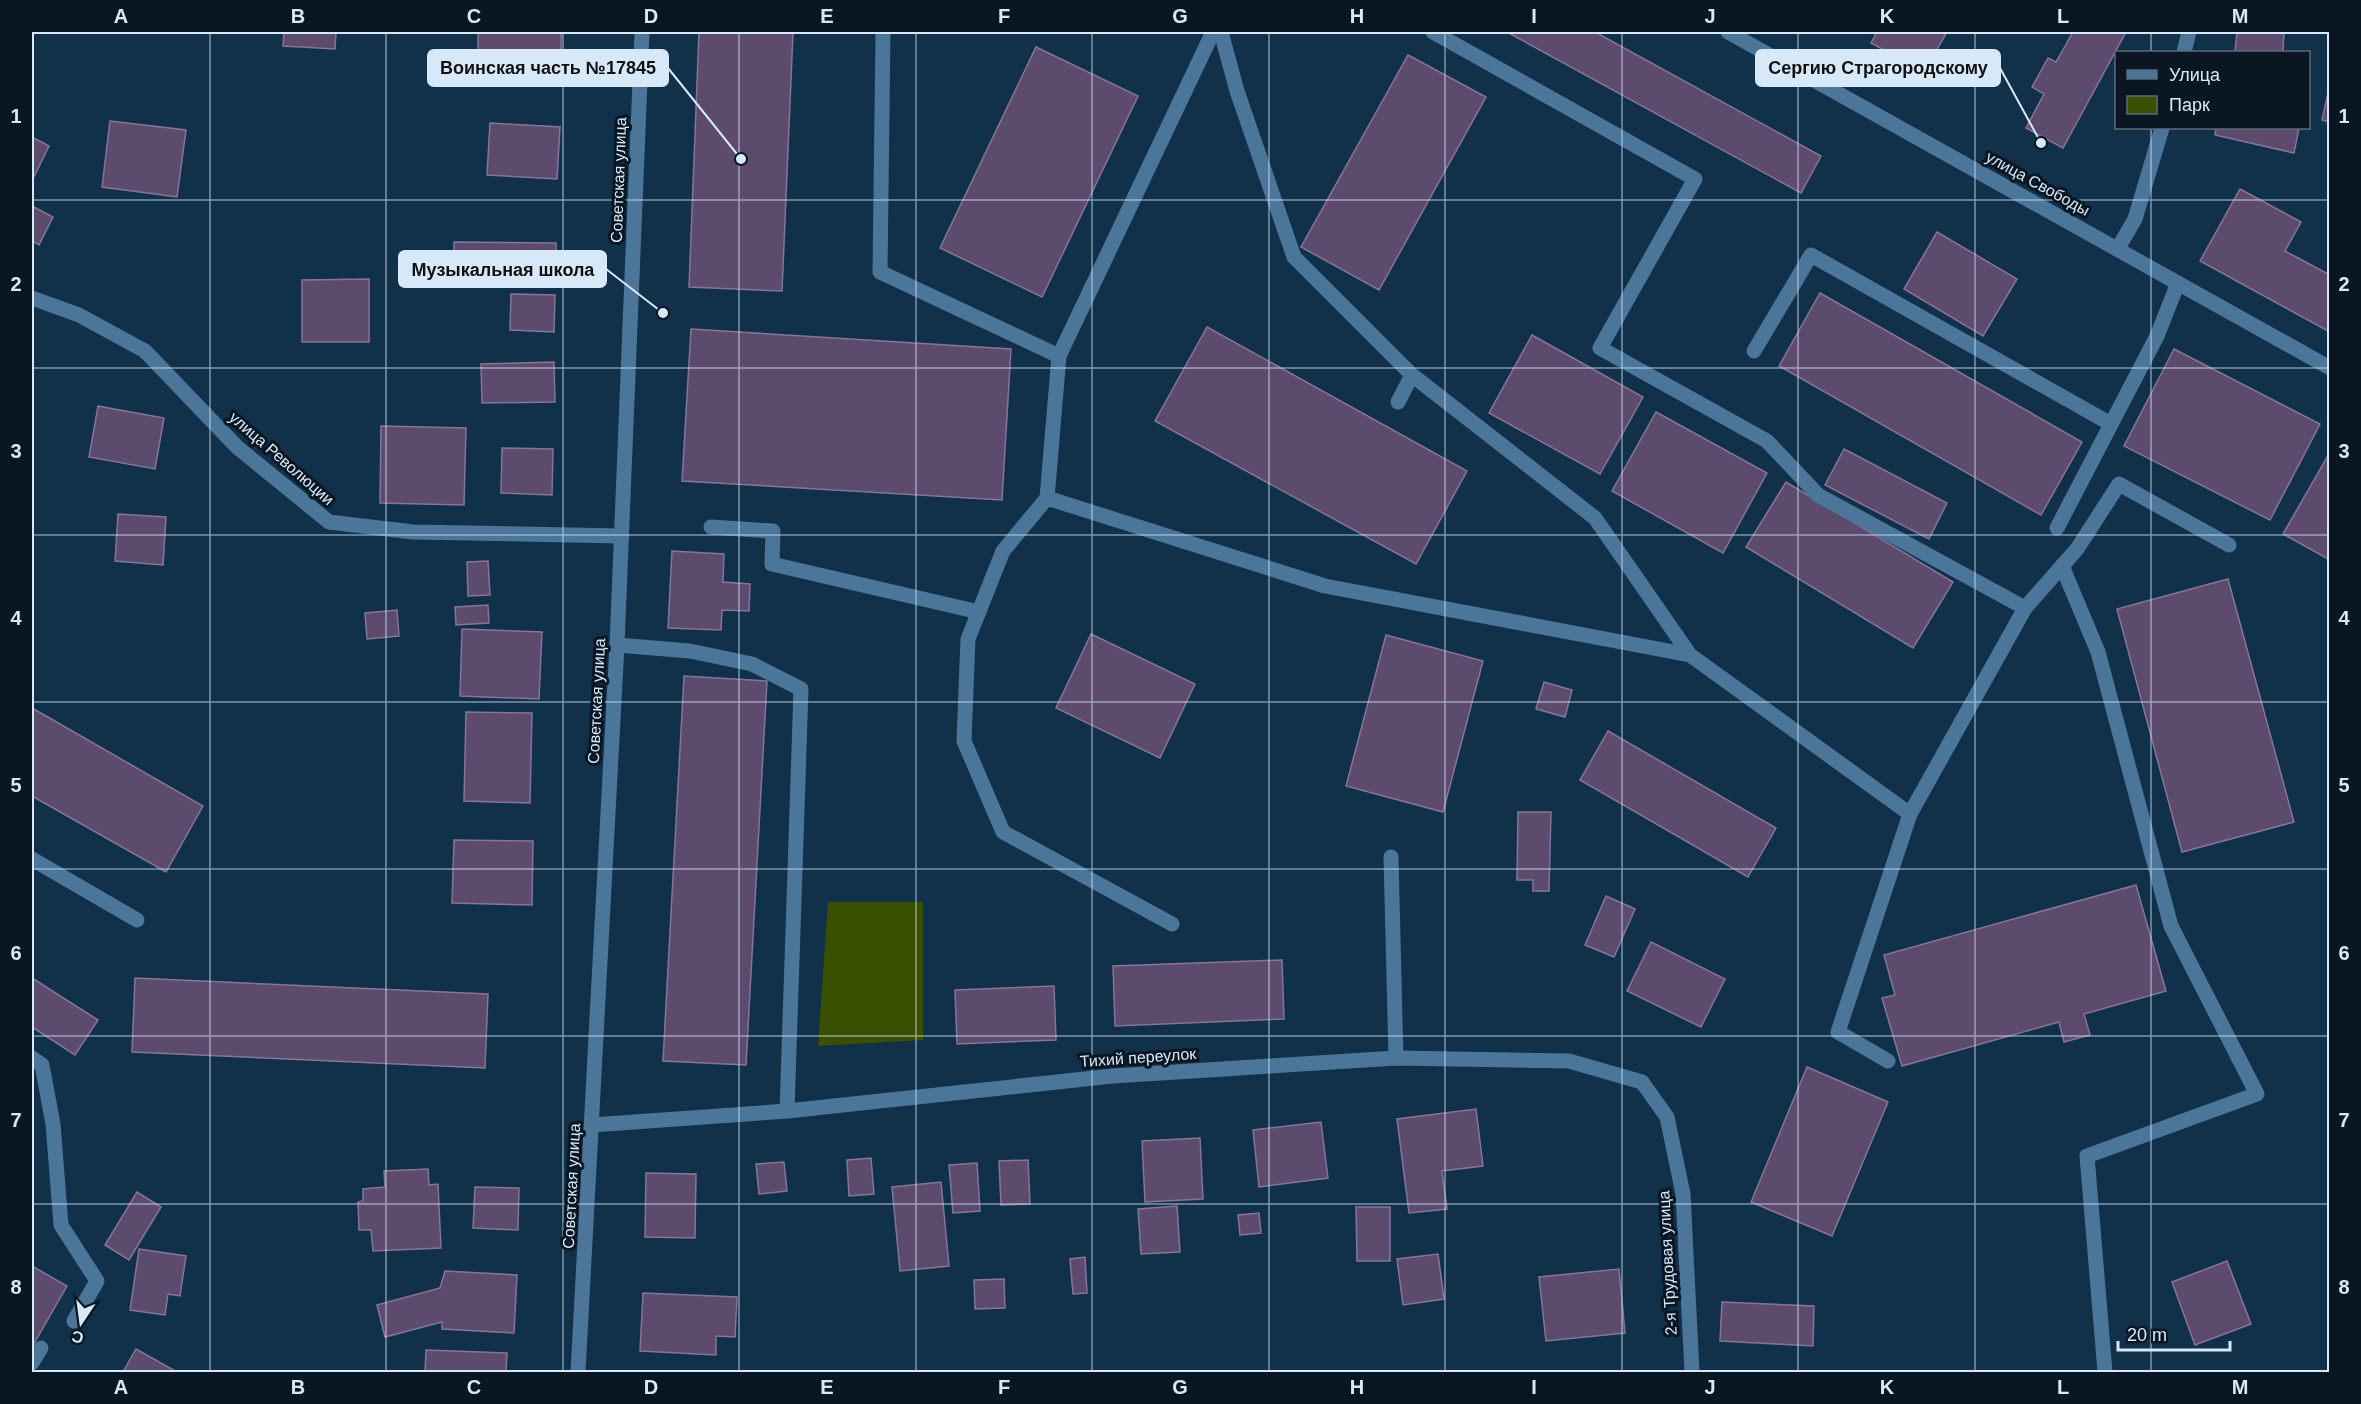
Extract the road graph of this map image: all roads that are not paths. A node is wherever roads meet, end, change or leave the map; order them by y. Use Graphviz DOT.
graph roads {
  1 [pos="642,32"];
  2 [pos="883,32"];
  3 [pos="1213,32"];
  4 [pos="1221,32"];
  5 [pos="1432,32"];
  6 [pos="1728,32"];
  7 [pos="2189,32"];
  8 [pos="2184,51"];
  9 [pos="2162,129"];
  10 [pos="2118,248"];
  11 [pos="2178,283"];
  12 [pos="32,298"];
  13 [pos="1754,351"];
  14 [pos="1059,356"];
  15 [pos="2330,368"];
  16 [pos="1412,375"];
  17 [pos="1398,402"];
  18 [pos="2111,424"];
  19 [pos="1047,498"];
  20 [pos="711,527"];
  21 [pos="2057,528"];
  22 [pos="622,536"];
  23 [pos="2229,545"];
  24 [pos="2062,566"];
  25 [pos="2025,608"];
  26 [pos="979,612"];
  27 [pos="617,645"];
  28 [pos="1690,655"];
  29 [pos="1910,814"];
  30 [pos="1391,857"];
  31 [pos="32,859"];
  32 [pos="137,920"];
  33 [pos="1172,924"];
  34 [pos="1396,1058"];
  35 [pos="32,1059"];
  36 [pos="1888,1061"];
  37 [pos="787,1111"];
  38 [pos="1667,1117"];
  39 [pos="592,1125"];
  40 [pos="74,1321"];
  41 [pos="41,1348"];
  42 [pos="32,1363"];
  43 [pos="578,1372"];
  44 [pos="1692,1372"];
  45 [pos="2105,1372"];
  1 -- 22 [label="street, Советская улица"];
  2 -- 14 [label="street"];
  3 -- 14 [label="street"];
  4 -- 16 [label="street"];
  5 -- 25 [label="street"];
  6 -- 10 [label="street, улица Свободы"];
  7 -- 8 [label="street"];
  9 -- 10 [label="street"];
  10 -- 11 [label="street, улица Свободы"];
  11 -- 15 [label="street, улица Свободы"];
  11 -- 18 [label="street"];
  12 -- 22 [label="street, улица Революции"];
  13 -- 18 [label="street"];
  14 -- 19 [label="street"];
  16 -- 17 [label="street"];
  16 -- 28 [label="street"];
  18 -- 21 [label="street"];
  19 -- 26 [label="street"];
  19 -- 28 [label="street"];
  20 -- 26 [label="street"];
  22 -- 27 [label="street, Советская улица"];
  23 -- 24 [label="street"];
  24 -- 25 [label="street"];
  24 -- 45 [label="street"];
  25 -- 29 [label="street"];
  26 -- 33 [label="street"];
  27 -- 37 [label="street"];
  27 -- 39 [label="street, Советская улица"];
  28 -- 29 [label="street"];
  29 -- 36 [label="street"];
  30 -- 34 [label="street"];
  31 -- 32 [label="street"];
  34 -- 37 [label="street, Тихий переулок"];
  34 -- 38 [label="street, Тихий переулок"];
  35 -- 40 [label="street"];
  37 -- 39 [label="street, Тихий переулок"];
  38 -- 44 [label="street, 2-я Трудовая улица"];
  39 -- 43 [label="street, Советская улица"];
  41 -- 42 [label="street"];
}
